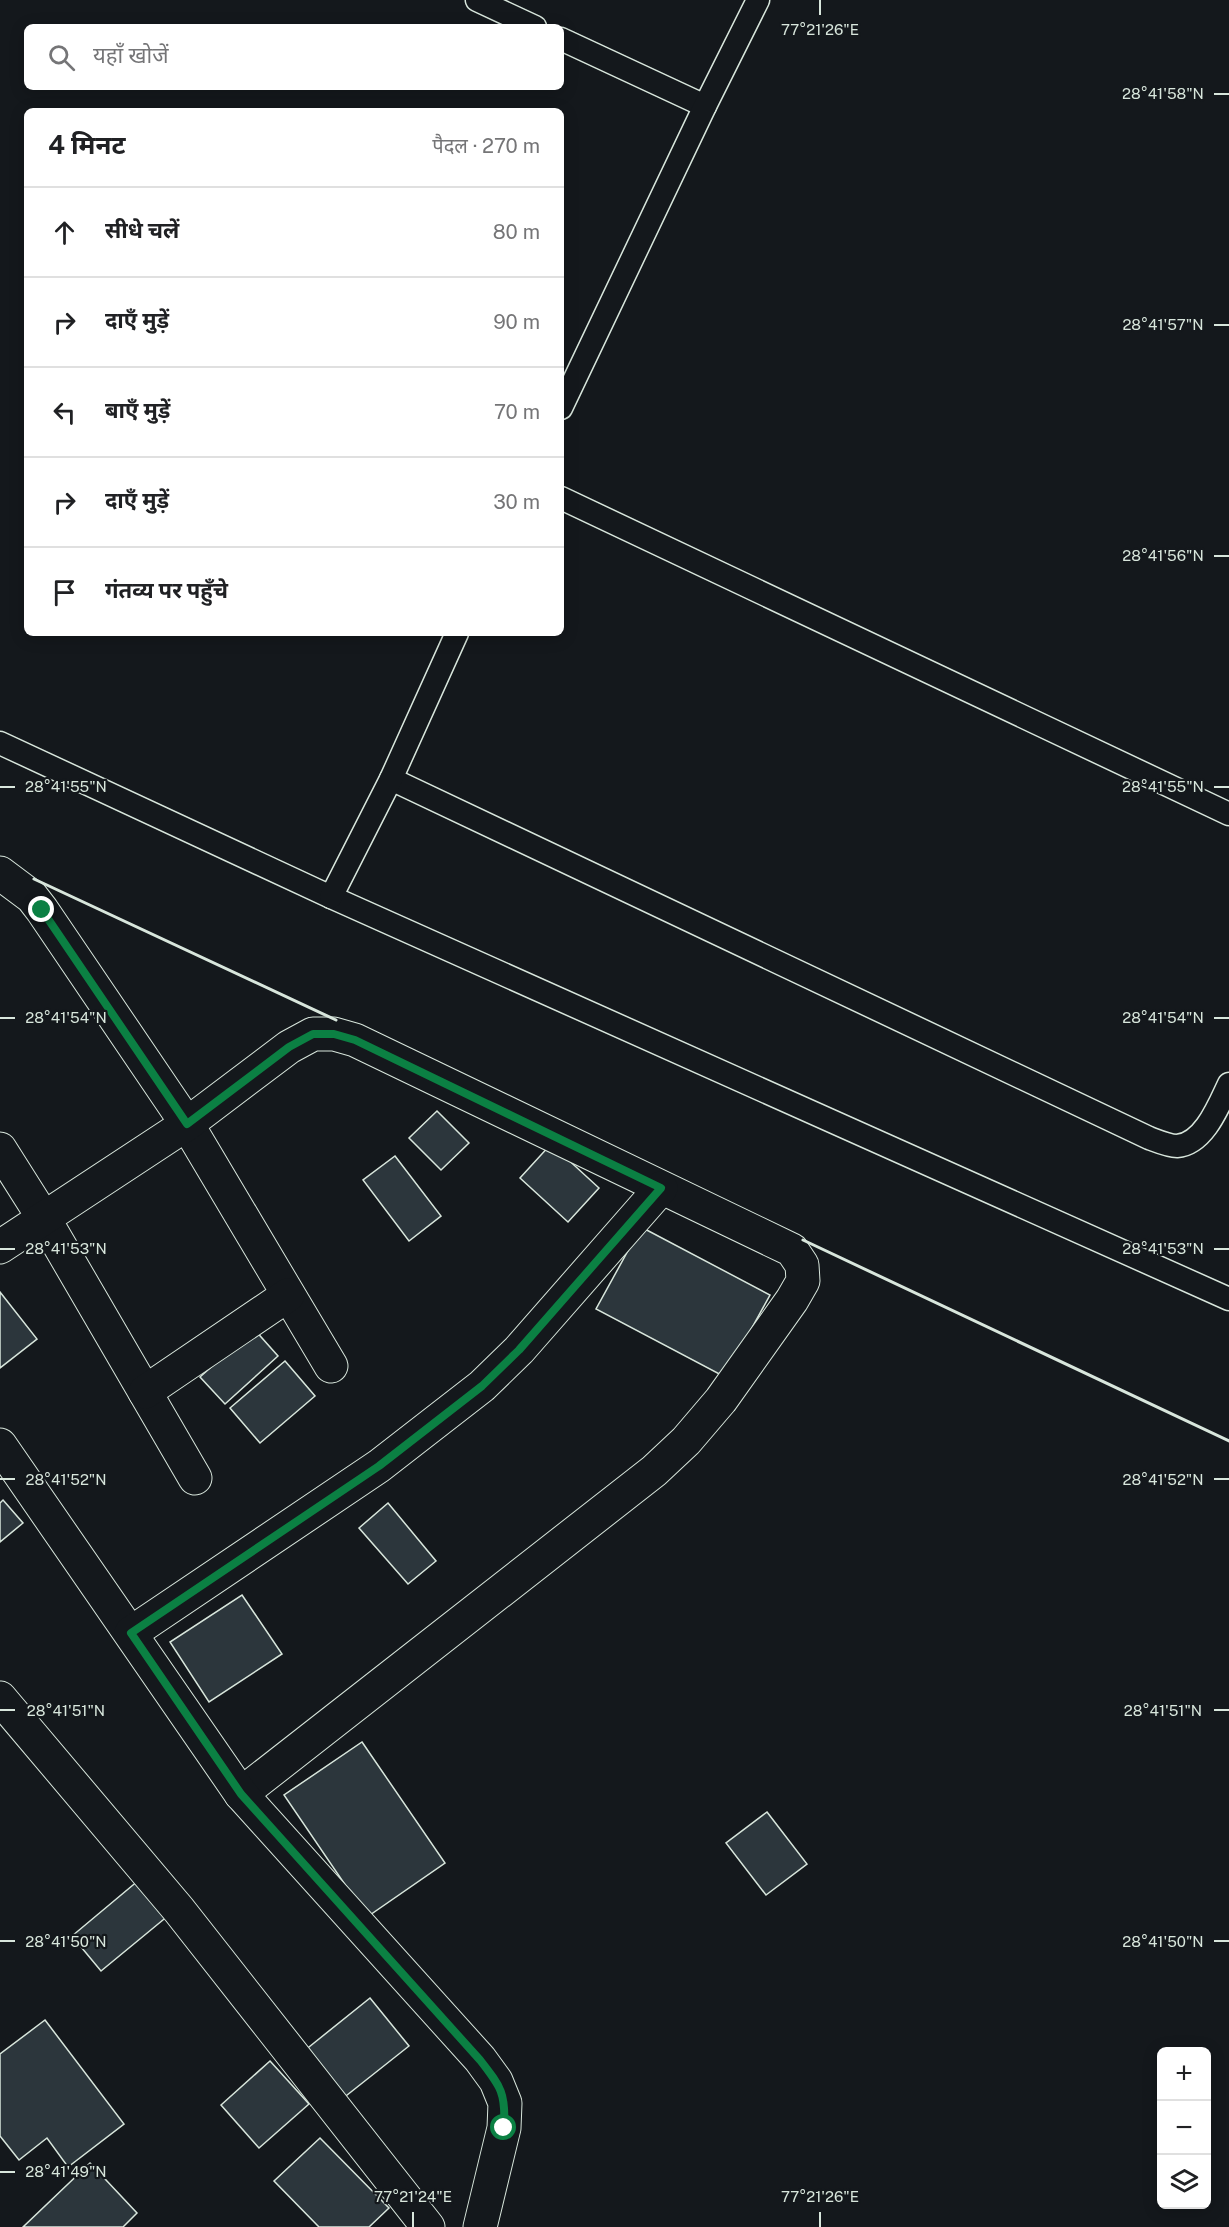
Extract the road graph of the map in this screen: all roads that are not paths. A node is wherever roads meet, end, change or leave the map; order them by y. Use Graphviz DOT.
graph roads {
  1 [pos="477,0"];
  2 [pos="758,0"];
  3 [pos="529,24"];
  4 [pos="564,40"];
  5 [pos="705,106"];
  6 [pos="564,402"];
  7 [pos="564,499"];
  8 [pos="456,636"];
  9 [pos="0,743"];
  10 [pos="391,779"];
  11 [pos="1229,814"];
  12 [pos="0,873"];
  13 [pos="331,897"];
  14 [pos="1229,1084"];
  15 [pos="187,1124"];
  16 [pos="0,1149"];
  17 [pos="661,1188"];
  18 [pos="44,1217"];
  19 [pos="0,1247"];
  20 [pos="288,1295"];
  21 [pos="1229,1299"];
  22 [pos="331,1366"];
  23 [pos="145,1392"];
  24 [pos="0,1445"];
  25 [pos="195,1478"];
  26 [pos="131,1633"];
  27 [pos="0,1698"];
  28 [pos="241,1794"];
  29 [pos="428,2227"];
  30 [pos="480,2227"];
  1 -- 3 [label="lane"];
  2 -- 5 [label="lane"];
  4 -- 5 [label="lane"];
  5 -- 6 [label="lane"];
  7 -- 11 [label="lane"];
  8 -- 10 [label="lane"];
  9 -- 13 [label="lane"];
  10 -- 13 [label="lane"];
  10 -- 14 [label="lane"];
  12 -- 15 [label="street"];
  13 -- 21 [label="lane"];
  15 -- 17 [label="street"];
  15 -- 18 [label="street"];
  15 -- 20 [label="street"];
  16 -- 18 [label="street"];
  17 -- 26 [label="street"];
  17 -- 28 [label="street"];
  18 -- 19 [label="street"];
  18 -- 23 [label="street"];
  20 -- 22 [label="street"];
  20 -- 23 [label="street"];
  23 -- 25 [label="street"];
  24 -- 26 [label="street"];
  26 -- 28 [label="street"];
  27 -- 29 [label="street"];
  28 -- 30 [label="street"];
}
